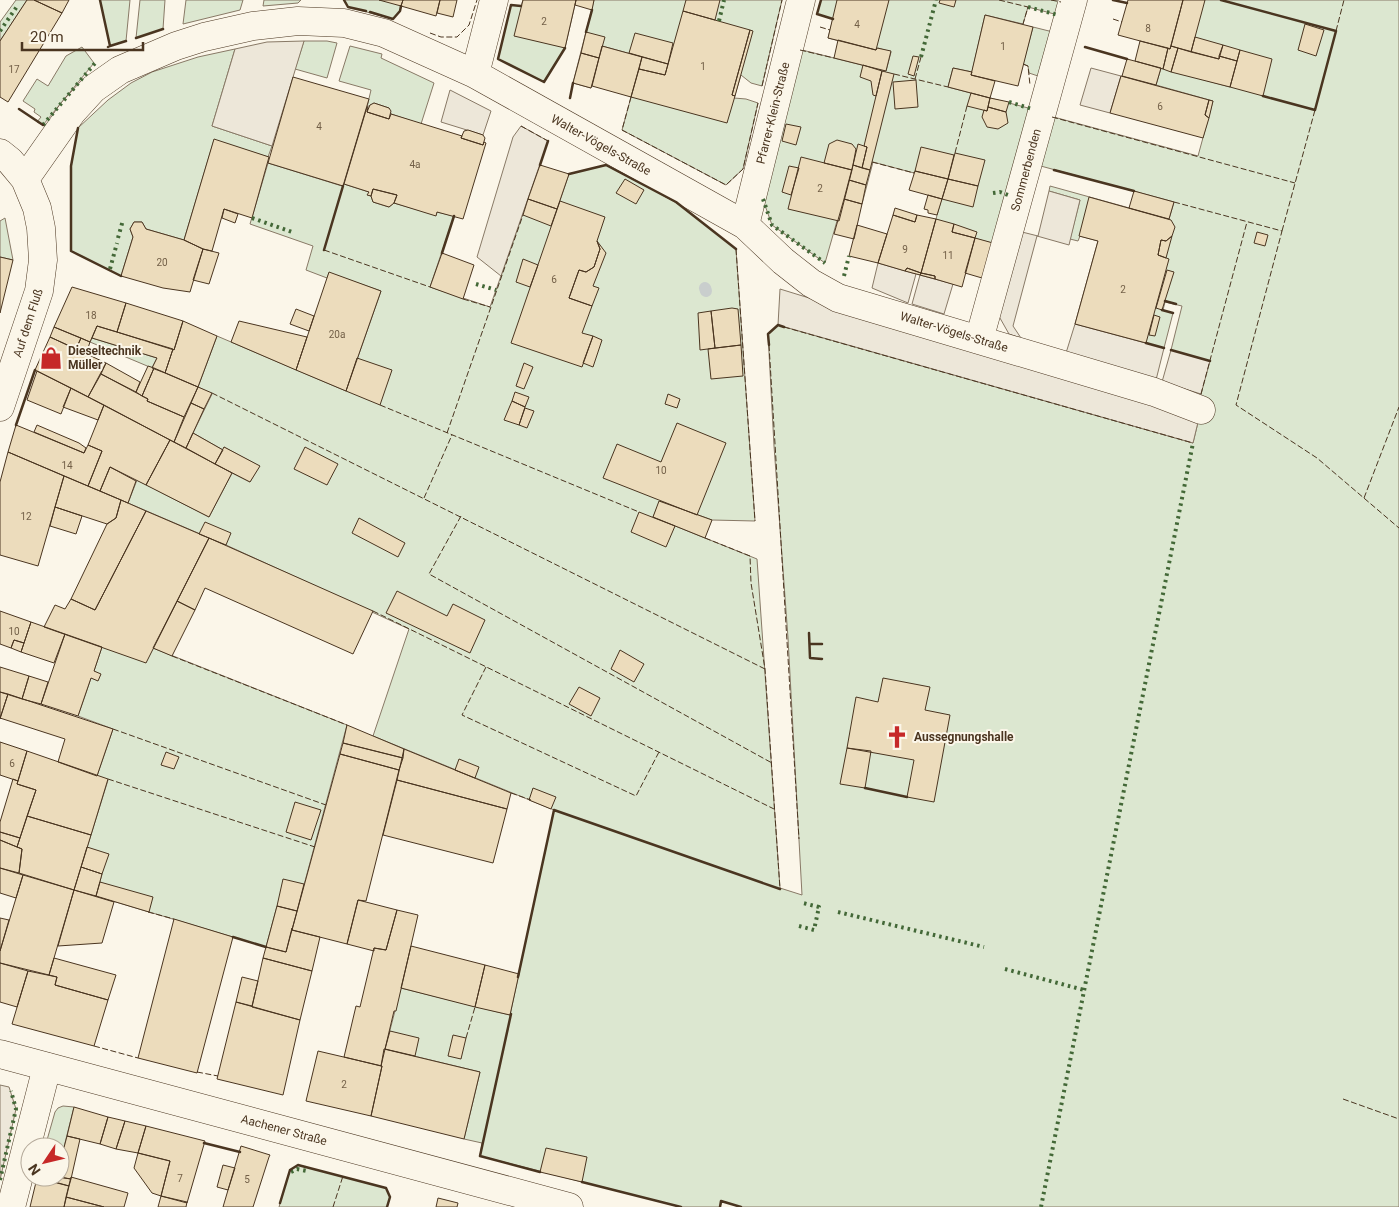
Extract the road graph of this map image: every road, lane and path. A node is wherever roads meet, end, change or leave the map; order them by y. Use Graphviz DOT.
graph roads {
  1 [pos="494,0"];
  2 [pos="801,0"];
  3 [pos="1072,0"];
  4 [pos="475,74"];
  5 [pos="0,153"];
  6 [pos="25,179"];
  7 [pos="745,225"];
  8 [pos="979,340"];
  9 [pos="0,407"];
  10 [pos="1201,410"];
  11 [pos="0,1054"];
  12 [pos="47,1067"];
  13 [pos="11,1207"];
  14 [pos="569,1207"];
  1 -- 4 [label="street"];
  2 -- 7 [label="street, Pfarrer-Klein-Straße"];
  3 -- 8 [label="street, Sommerbenden"];
  4 -- 6 [label="street, Walter-Vögels-Straße"];
  4 -- 7 [label="street, Walter-Vögels-Straße"];
  5 -- 6 [label="street, Auf dem Fluß"];
  6 -- 9 [label="street, Auf dem Fluß"];
  7 -- 8 [label="street, Walter-Vögels-Straße"];
  8 -- 10 [label="street, Walter-Vögels-Straße"];
  11 -- 12 [label="street, Aachener Straße"];
  12 -- 13 [label="street"];
  12 -- 14 [label="street, Aachener Straße"];
}
